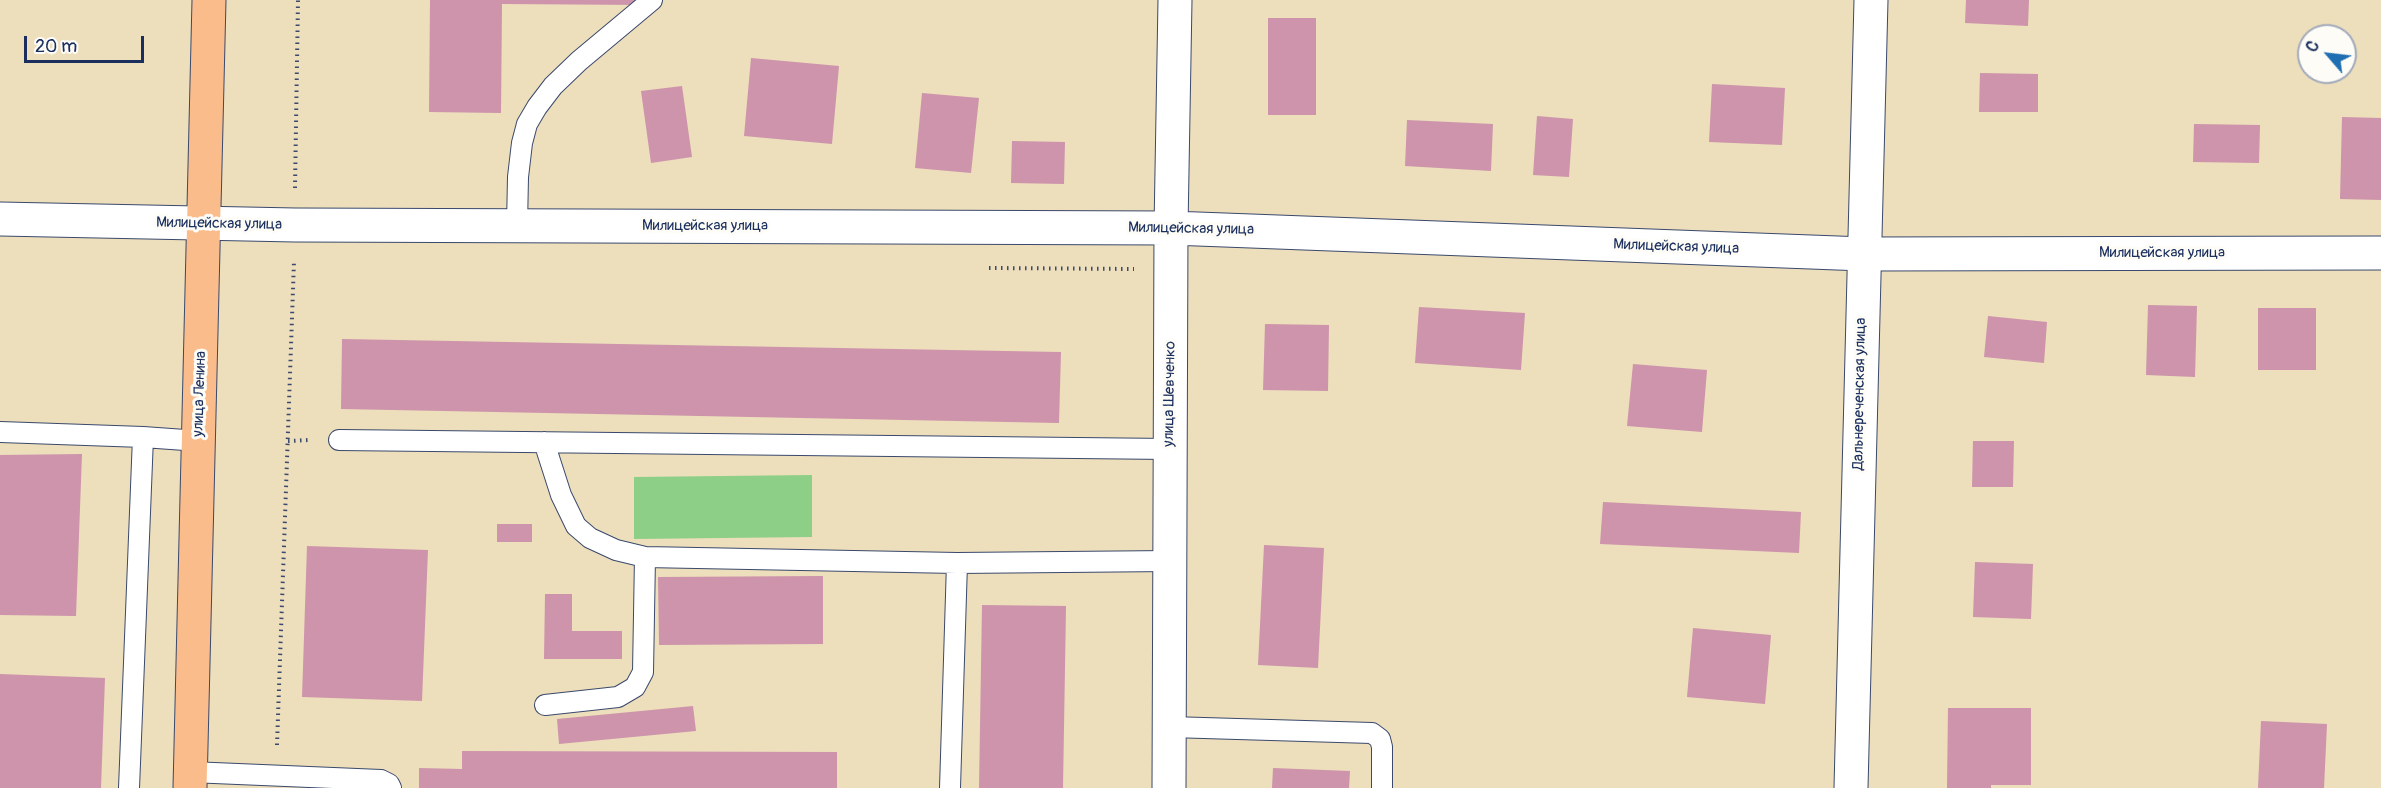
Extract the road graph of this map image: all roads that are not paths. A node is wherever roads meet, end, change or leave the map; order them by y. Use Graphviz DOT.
graph roads {
  1 [pos="209,0"];
  2 [pos="652,0"];
  3 [pos="1175,0"];
  4 [pos="1871,0"];
  5 [pos="0,219"];
  6 [pos="205,223"];
  7 [pos="517,226"];
  8 [pos="1170,228"];
  9 [pos="2381,253"];
  10 [pos="1864,254"];
  11 [pos="0,432"];
  12 [pos="143,437"];
  13 [pos="339,440"];
  14 [pos="199,441"];
  15 [pos="544,442"];
  16 [pos="1169,449"];
  17 [pos="645,557"];
  18 [pos="1170,561"];
  19 [pos="957,563"];
  20 [pos="545,705"];
  21 [pos="1170,727"];
  22 [pos="190,780"];
  23 [pos="129,788"];
  24 [pos="391,788"];
  25 [pos="950,788"];
  26 [pos="1168,788"];
  27 [pos="1382,788"];
  28 [pos="1851,788"];
  1 -- 6 [label="main road, улица Ленина"];
  2 -- 7 [label="lane"];
  3 -- 8 [label="street, улица Шевченко"];
  4 -- 10 [label="street, Дальнереченская улица"];
  5 -- 6 [label="street, Милицейская улица"];
  6 -- 7 [label="street, Милицейская улица"];
  6 -- 14 [label="main road, улица Ленина"];
  7 -- 8 [label="street, Милицейская улица"];
  8 -- 10 [label="street, Милицейская улица"];
  8 -- 16 [label="street, улица Шевченко"];
  9 -- 10 [label="street, Милицейская улица"];
  10 -- 28 [label="street, Дальнереченская улица"];
  11 -- 12 [label="lane"];
  12 -- 14 [label="lane"];
  12 -- 23 [label="lane"];
  13 -- 15 [label="lane"];
  14 -- 22 [label="main road, улица Ленина"];
  15 -- 16 [label="lane"];
  15 -- 17 [label="lane"];
  16 -- 18 [label="street, улица Шевченко"];
  17 -- 19 [label="lane"];
  17 -- 20 [label="lane"];
  18 -- 19 [label="lane"];
  18 -- 21 [label="street, улица Шевченко"];
  19 -- 25 [label="lane"];
  21 -- 26 [label="street, улица Шевченко"];
  21 -- 27 [label="lane"];
  22 -- 24 [label="lane"];
}
